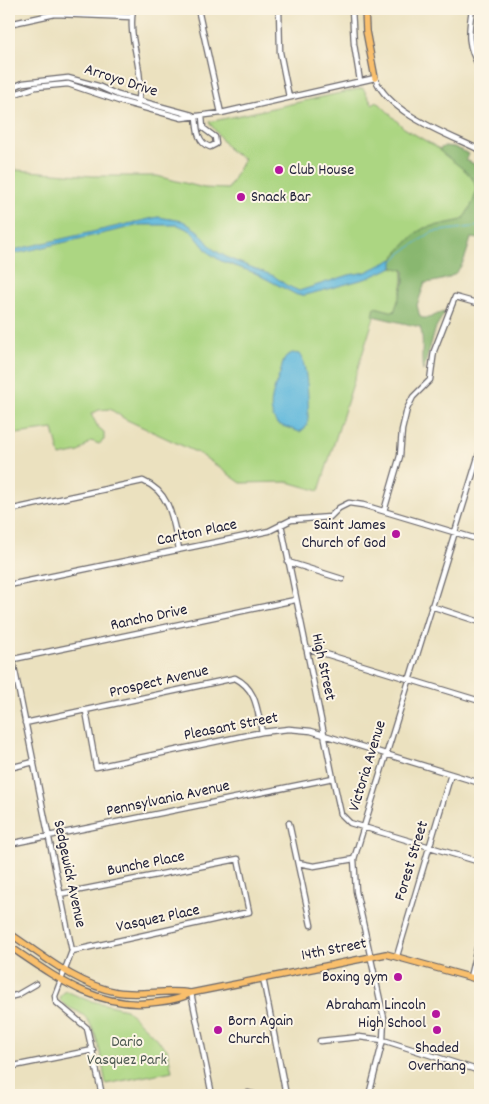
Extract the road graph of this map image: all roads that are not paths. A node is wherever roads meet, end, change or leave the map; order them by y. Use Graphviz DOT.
graph roads {
  1 [pos="133,9"];
  2 [pos="198,9"];
  3 [pos="279,9"];
  4 [pos="352,9"];
  5 [pos="365,9"];
  6 [pos="472,9"];
  7 [pos="131,17"];
  8 [pos="9,24"];
  9 [pos="480,68"];
  10 [pos="374,78"];
  11 [pos="360,81"];
  12 [pos="9,89"];
  13 [pos="9,96"];
  14 [pos="289,97"];
  15 [pos="138,101"];
  16 [pos="137,107"];
  17 [pos="221,112"];
  18 [pos="199,116"];
  19 [pos="480,150"];
  20 [pos="480,304"];
  21 [pos="480,451"];
  22 [pos="9,510"];
  23 [pos="384,511"];
  24 [pos="281,524"];
  25 [pos="455,533"];
  26 [pos="480,540"];
  27 [pos="179,549"];
  28 [pos="288,562"];
  29 [pos="342,579"];
  30 [pos="9,585"];
  31 [pos="295,600"];
  32 [pos="431,606"];
  33 [pos="480,622"];
  34 [pos="9,642"];
  35 [pos="306,648"];
  36 [pos="10,660"];
  37 [pos="409,679"];
  38 [pos="480,701"];
  39 [pos="86,711"];
  40 [pos="26,723"];
  41 [pos="262,732"];
  42 [pos="324,734"];
  43 [pos="386,754"];
  44 [pos="34,762"];
  45 [pos="9,768"];
  46 [pos="451,774"];
  47 [pos="333,778"];
  48 [pos="480,783"];
  49 [pos="289,823"];
  50 [pos="364,827"];
  51 [pos="48,836"];
  52 [pos="9,844"];
  53 [pos="429,847"];
  54 [pos="354,859"];
  55 [pos="480,862"];
  56 [pos="298,863"];
  57 [pos="60,894"];
  58 [pos="249,912"];
  59 [pos="311,925"];
  60 [pos="9,933"];
  61 [pos="480,936"];
  62 [pos="9,946"];
  63 [pos="72,951"];
  64 [pos="371,956"];
  65 [pos="397,956"];
  66 [pos="65,970"];
  67 [pos="470,977"];
  68 [pos="263,978"];
  69 [pos="61,980"];
  70 [pos="480,980"];
  71 [pos="36,984"];
  72 [pos="191,993"];
  73 [pos="9,997"];
  74 [pos="383,1040"];
  75 [pos="320,1041"];
  76 [pos="92,1050"];
  77 [pos="9,1067"];
  78 [pos="480,1071"];
  79 [pos="102,1095"];
  80 [pos="212,1095"];
  81 [pos="235,1095"];
  82 [pos="257,1095"];
  83 [pos="286,1095"];
  84 [pos="369,1095"];
  1 -- 7 [label="street"];
  2 -- 17 [label="street"];
  3 -- 14 [label="street"];
  4 -- 11 [label="street"];
  5 -- 10 [label="main road"];
  6 -- 9 [label="street"];
  7 -- 8 [label="street"];
  7 -- 15 [label="street"];
  10 -- 11 [label="street, Arroyo Drive"];
  10 -- 19 [label="street"];
  11 -- 14 [label="street, Arroyo Drive"];
  12 -- 15 [label="street, Arroyo Drive"];
  13 -- 16 [label="street, Arroyo Drive"];
  14 -- 17 [label="street, Arroyo Drive"];
  15 -- 16 [label="street"];
  15 -- 18 [label="street, Arroyo Drive"];
  16 -- 18 [label="street, Arroyo Drive"];
  17 -- 18 [label="street, Arroyo Drive"];
  18 -- 18 [label="street"];
  20 -- 23 [label="street"];
  21 -- 25 [label="street, Victoria Avenue"];
  22 -- 27 [label="street"];
  23 -- 24 [label="street, Carlton Place"];
  23 -- 25 [label="street, Carlton Place"];
  24 -- 27 [label="street, Carlton Place"];
  24 -- 28 [label="street, High Street"];
  25 -- 26 [label="street, Carlton Place"];
  25 -- 32 [label="street, Victoria Avenue"];
  27 -- 30 [label="street, Carlton Place"];
  28 -- 29 [label="street"];
  28 -- 31 [label="street, High Street"];
  31 -- 35 [label="street, High Street"];
  31 -- 36 [label="street, Rancho Drive"];
  32 -- 33 [label="street"];
  32 -- 37 [label="street, Victoria Avenue"];
  34 -- 36 [label="street, Sedgewick Avenue"];
  35 -- 37 [label="street"];
  35 -- 42 [label="street, High Street"];
  36 -- 40 [label="street, Sedgewick Avenue"];
  37 -- 38 [label="street"];
  37 -- 43 [label="street, Victoria Avenue"];
  39 -- 40 [label="street, Prospect Avenue"];
  39 -- 41 [label="street, Prospect Avenue"];
  39 -- 41 [label="street, Pleasant Street"];
  40 -- 44 [label="street, Sedgewick Avenue"];
  41 -- 42 [label="street, Pleasant Street"];
  42 -- 43 [label="street, Pleasant Street"];
  42 -- 47 [label="street, High Street"];
  43 -- 46 [label="street, Pleasant Street"];
  43 -- 50 [label="street, Victoria Avenue"];
  44 -- 45 [label="street"];
  44 -- 51 [label="street, Sedgewick Avenue"];
  46 -- 48 [label="street, Pleasant Street"];
  46 -- 53 [label="street, Forest Street"];
  47 -- 50 [label="street, High Street"];
  47 -- 51 [label="street, Pennsylvania Avenue"];
  49 -- 56 [label="street"];
  50 -- 53 [label="street"];
  50 -- 54 [label="street, Victoria Avenue"];
  51 -- 52 [label="street, Pennsylvania Avenue"];
  51 -- 57 [label="street, Sedgewick Avenue"];
  53 -- 55 [label="street"];
  53 -- 65 [label="street, Forest Street"];
  54 -- 56 [label="street"];
  54 -- 64 [label="street, Victoria Avenue"];
  56 -- 59 [label="street"];
  57 -- 58 [label="street, Bunche Place"];
  57 -- 63 [label="street, Sedgewick Avenue"];
  58 -- 63 [label="street, Vasquez Place"];
  60 -- 66 [label="main road, 14th Street"];
  61 -- 67 [label="street"];
  62 -- 69 [label="main road, 14th Street"];
  63 -- 66 [label="street, Sedgewick Avenue"];
  64 -- 65 [label="main road, 14th Street"];
  64 -- 68 [label="main road, 14th Street"];
  64 -- 74 [label="street, Victoria Avenue"];
  65 -- 67 [label="main road, 14th Street"];
  66 -- 69 [label="street, Sedgewick Avenue"];
  66 -- 72 [label="main road, 14th Street"];
  67 -- 70 [label="main road, 14th Street"];
  68 -- 72 [label="main road, 14th Street"];
  68 -- 83 [label="street"];
  69 -- 72 [label="main road, 14th Street"];
  69 -- 76 [label="street, Sedgewick Avenue"];
  71 -- 73 [label="street"];
  72 -- 80 [label="street"];
  74 -- 75 [label="street"];
  74 -- 78 [label="street"];
  74 -- 84 [label="street, Victoria Avenue"];
  76 -- 77 [label="street"];
  76 -- 79 [label="street, Sedgewick Avenue"];
  81 -- 82 [label="street"];
}
